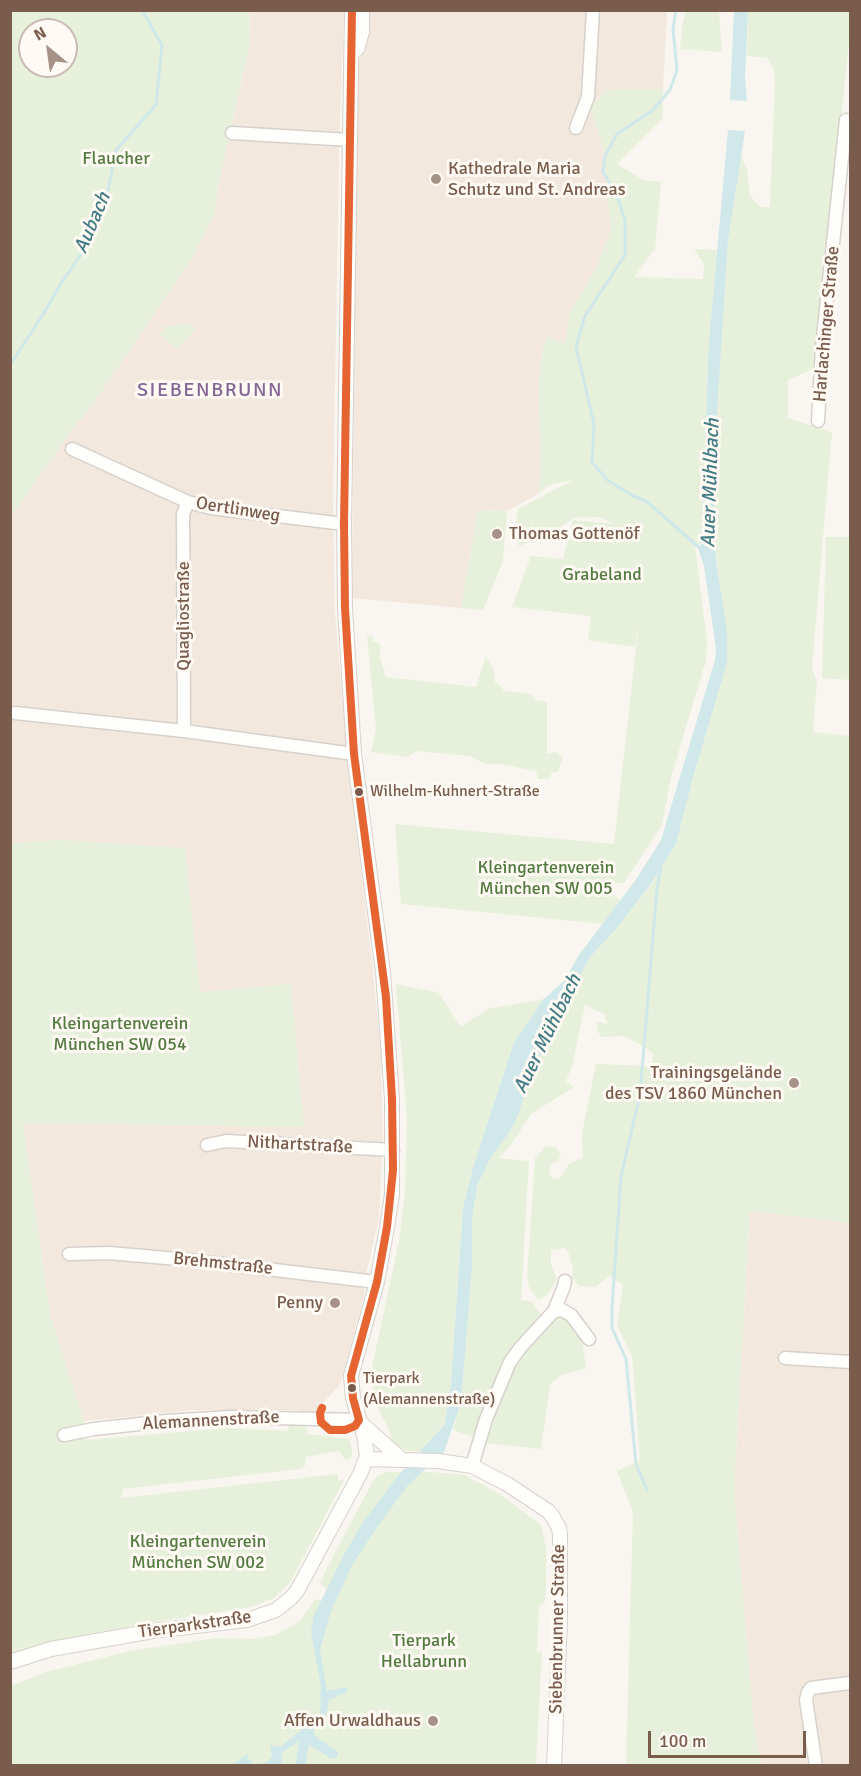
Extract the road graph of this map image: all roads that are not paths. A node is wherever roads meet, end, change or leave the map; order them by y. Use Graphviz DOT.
graph roads {
  1 [pos="352,10"];
  2 [pos="362,10"];
  3 [pos="594,10"];
  4 [pos="352,66"];
  5 [pos="848,120"];
  6 [pos="576,128"];
  7 [pos="232,133"];
  8 [pos="350,140"];
  9 [pos="818,421"];
  10 [pos="72,449"];
  11 [pos="188,502"];
  12 [pos="344,524"];
  13 [pos="15,713"];
  14 [pos="184,731"];
  15 [pos="354,754"];
  16 [pos="207,1145"];
  17 [pos="393,1150"];
  18 [pos="69,1254"];
  19 [pos="565,1281"];
  20 [pos="377,1282"];
  21 [pos="554,1311"];
  22 [pos="589,1339"];
  23 [pos="785,1358"];
  24 [pos="850,1362"];
  25 [pos="359,1420"];
  26 [pos="64,1435"];
  27 [pos="366,1459"];
  28 [pos="406,1460"];
  29 [pos="472,1466"];
  30 [pos="10,1662"];
  31 [pos="850,1683"];
  32 [pos="554,1766"];
  33 [pos="816,1766"];
  1 -- 4 [label="street"];
  2 -- 4 [label="street"];
  3 -- 6 [label="street"];
  4 -- 8 [label="street"];
  5 -- 9 [label="street, Harlachinger Straße"];
  7 -- 8 [label="street"];
  8 -- 12 [label="street"];
  10 -- 11 [label="street, Oertlinweg"];
  11 -- 12 [label="street, Oertlinweg"];
  11 -- 14 [label="street, Quagliostraße"];
  12 -- 15 [label="street"];
  13 -- 14 [label="street"];
  14 -- 15 [label="street"];
  15 -- 17 [label="street"];
  16 -- 17 [label="street, Nithartstraße"];
  17 -- 20 [label="street"];
  18 -- 20 [label="street, Brehmstraße"];
  19 -- 21 [label="street"];
  20 -- 25 [label="street"];
  21 -- 22 [label="street"];
  21 -- 29 [label="street"];
  23 -- 24 [label="street"];
  25 -- 26 [label="street, Alemannenstraße"];
  25 -- 27 [label="street"];
  25 -- 28 [label="street"];
  27 -- 28 [label="street, Siebenbrunner Straße"];
  27 -- 30 [label="street, Tierparkstraße"];
  28 -- 29 [label="street, Siebenbrunner Straße"];
  29 -- 32 [label="street, Siebenbrunner Straße"];
  31 -- 33 [label="street"];
}
